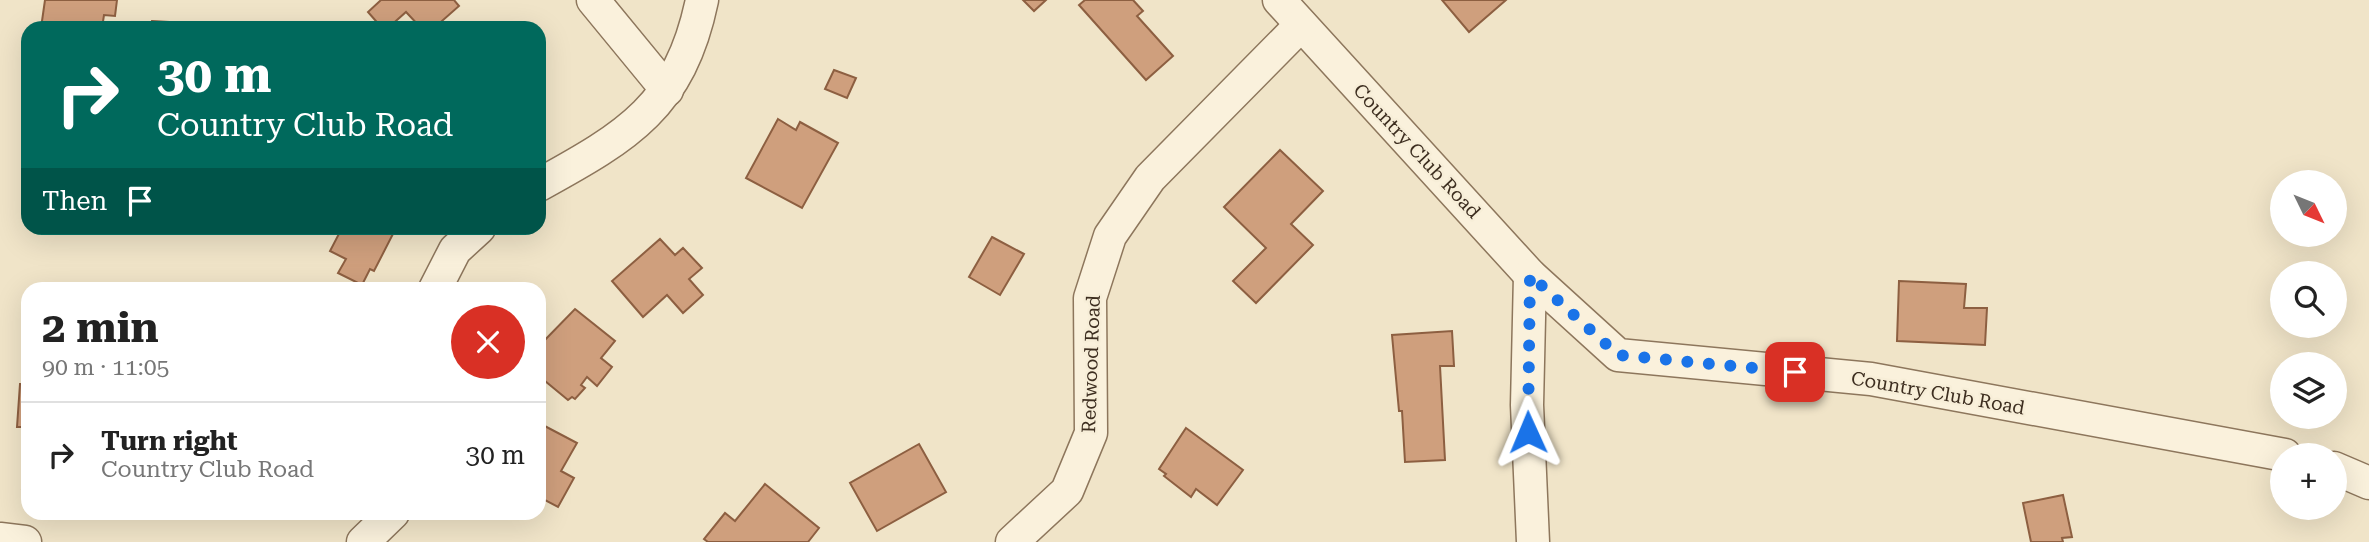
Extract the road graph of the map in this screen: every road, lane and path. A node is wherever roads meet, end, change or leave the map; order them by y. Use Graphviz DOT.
graph roads {
  1 [pos="593,0"];
  2 [pos="702,0"];
  3 [pos="1279,0"];
  4 [pos="1301,25"];
  5 [pos="667,90"];
  6 [pos="546,181"];
  7 [pos="471,235"];
  8 [pos="1530,275"];
  9 [pos="439,282"];
  10 [pos="2270,452"];
  11 [pos="2347,473"];
  12 [pos="2369,482"];
  13 [pos="386,520"];
  14 [pos="0,539"];
  15 [pos="25,542"];
  16 [pos="363,542"];
  17 [pos="1012,542"];
  18 [pos="1533,542"];
  1 -- 5 [label="street"];
  2 -- 5 [label="street"];
  3 -- 4 [label="street, Country Club Road"];
  4 -- 8 [label="street, Country Club Road"];
  4 -- 17 [label="street, Redwood Road"];
  5 -- 6 [label="street"];
  7 -- 9 [label="street"];
  8 -- 10 [label="street, Country Club Road"];
  8 -- 18 [label="street"];
  11 -- 12 [label="street"];
  13 -- 16 [label="street"];
  14 -- 15 [label="street"];
}
